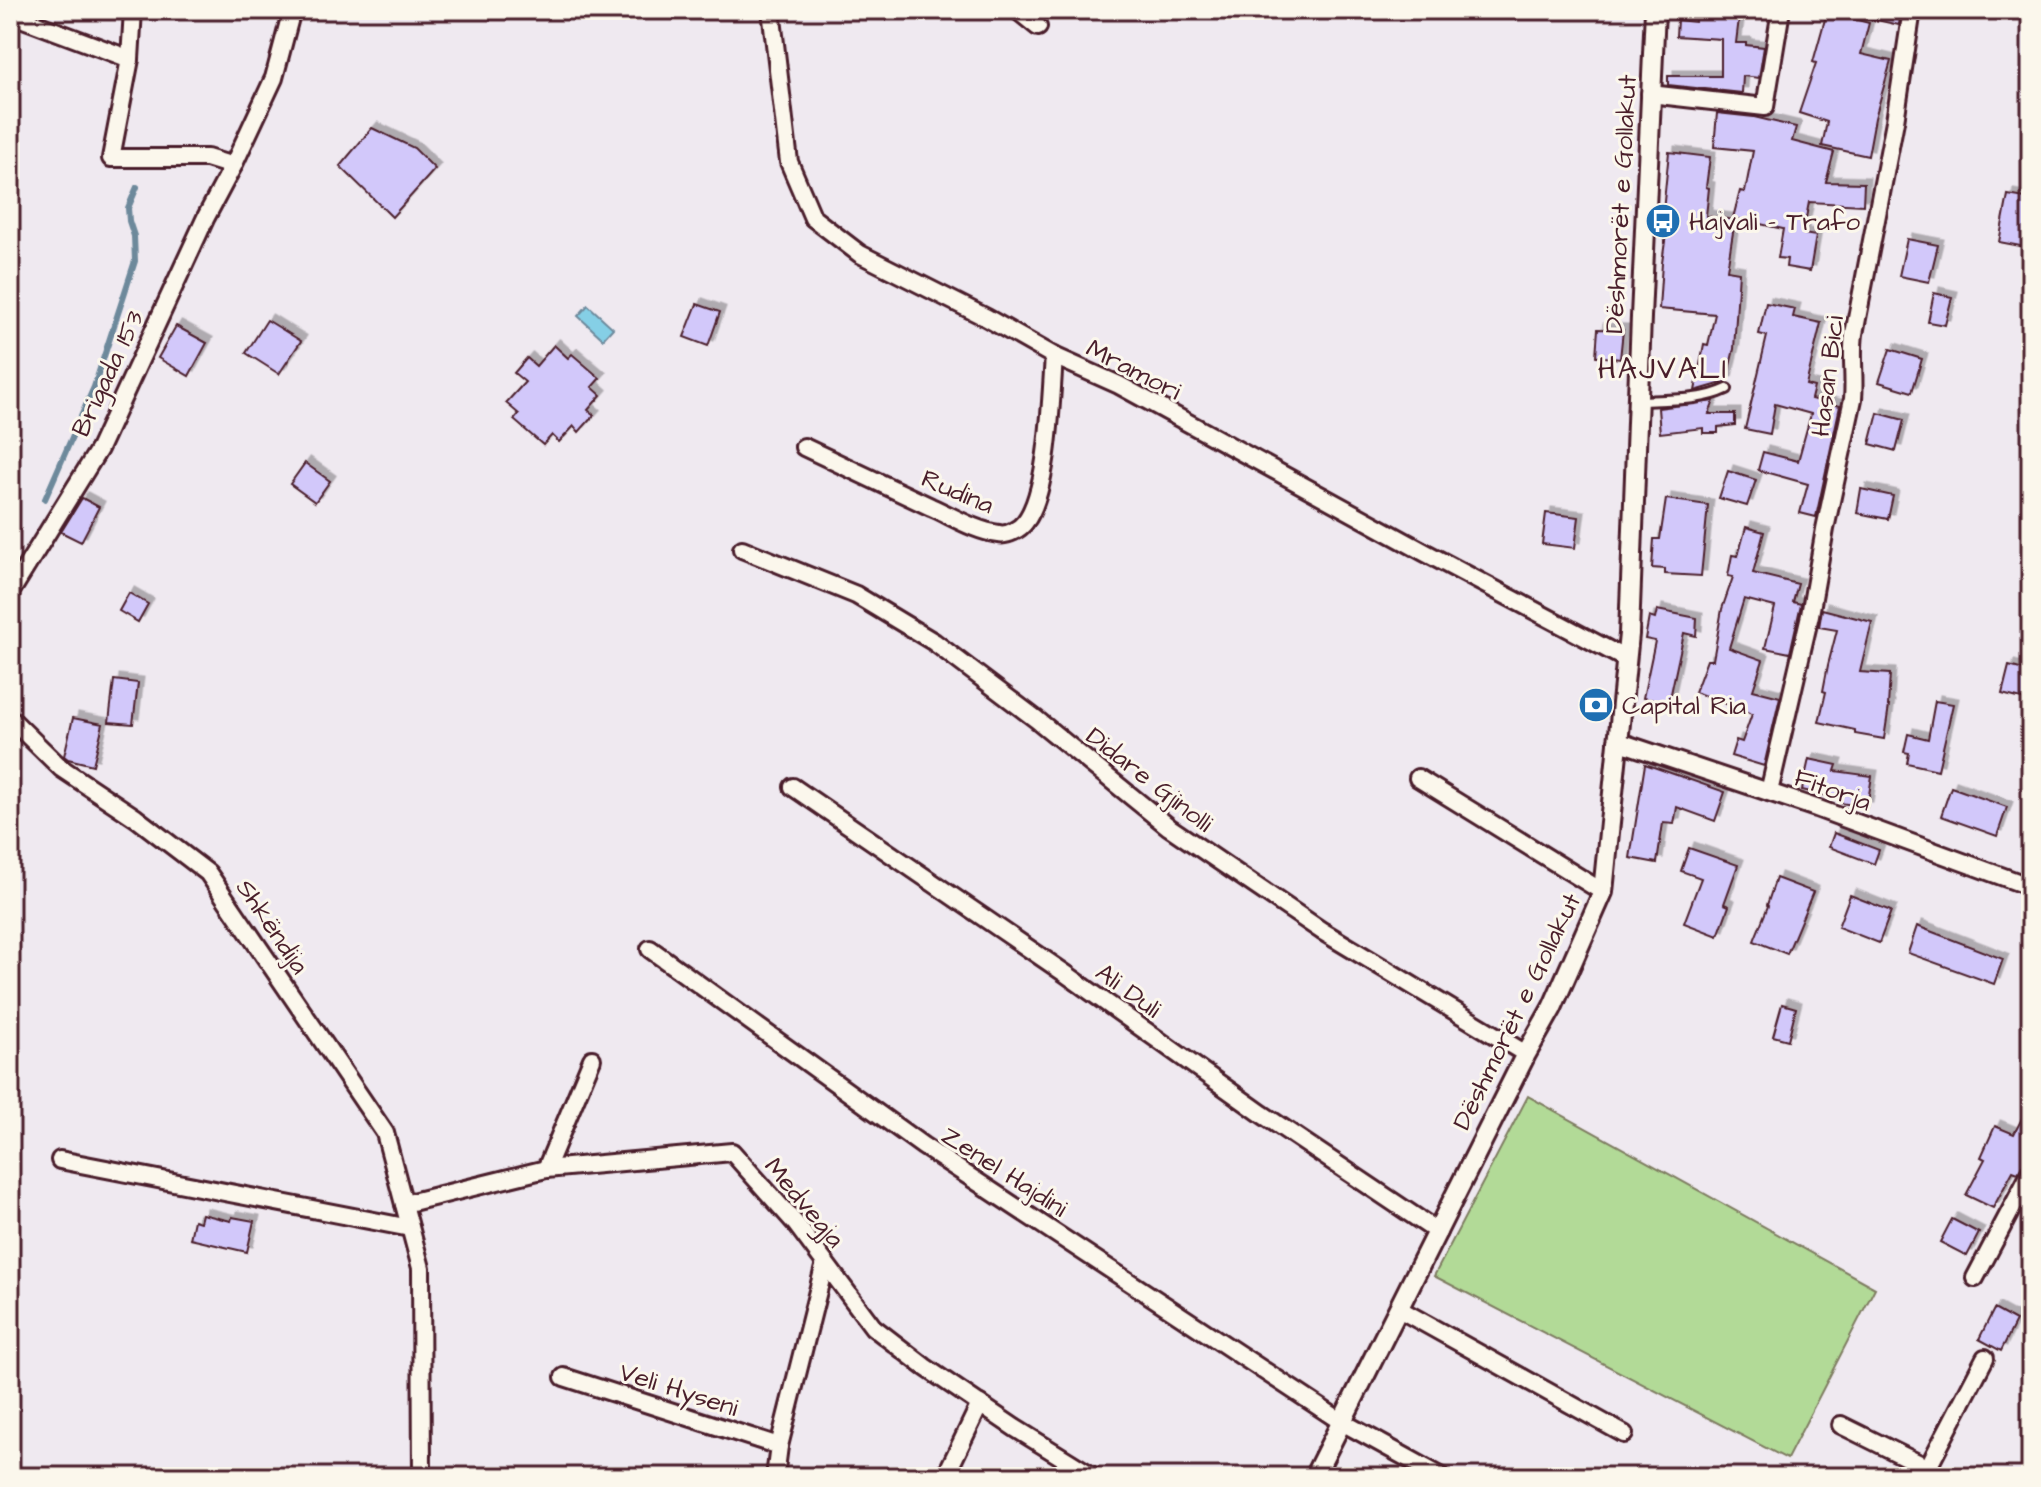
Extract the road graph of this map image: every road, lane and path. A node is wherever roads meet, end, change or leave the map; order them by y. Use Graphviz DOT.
graph roads {
  1 [pos="133,10"];
  2 [pos="292,10"];
  3 [pos="771,10"];
  4 [pos="1017,10"];
  5 [pos="1655,10"];
  6 [pos="1781,10"];
  7 [pos="1912,10"];
  8 [pos="10,14"];
  9 [pos="1038,27"];
  10 [pos="130,59"];
  11 [pos="1650,94"];
  12 [pos="233,166"];
  13 [pos="1054,356"];
  14 [pos="1727,389"];
  15 [pos="1638,401"];
  16 [pos="804,447"];
  17 [pos="742,549"];
  18 [pos="10,593"];
  19 [pos="1626,659"];
  20 [pos="10,718"];
  21 [pos="1617,741"];
  22 [pos="1418,778"];
  23 [pos="793,787"];
  24 [pos="1769,792"];
  25 [pos="2031,887"];
  26 [pos="1603,892"];
  27 [pos="650,949"];
  28 [pos="1526,1054"];
  29 [pos="592,1059"];
  30 [pos="60,1160"];
  31 [pos="546,1169"];
  32 [pos="2031,1172"];
  33 [pos="404,1204"];
  34 [pos="410,1228"];
  35 [pos="1438,1232"];
  36 [pos="825,1263"];
  37 [pos="1975,1278"];
  38 [pos="1399,1309"];
  39 [pos="1985,1358"];
  40 [pos="564,1377"];
  41 [pos="980,1404"];
  42 [pos="1342,1422"];
  43 [pos="1841,1425"];
  44 [pos="1624,1434"];
  45 [pos="779,1446"];
  46 [pos="1925,1473"];
  47 [pos="422,1477"];
  48 [pos="775,1477"];
  49 [pos="945,1477"];
  50 [pos="1094,1477"];
  51 [pos="1314,1477"];
  52 [pos="1442,1477"];
  1 -- 10 [label="street"];
  2 -- 12 [label="street, Brigada 153"];
  3 -- 13 [label="street, Mramori"];
  4 -- 9 [label="street"];
  5 -- 11 [label="street, Dëshmorët e Gollakut"];
  6 -- 11 [label="street"];
  7 -- 24 [label="street, Hasan Bici"];
  8 -- 10 [label="street"];
  10 -- 12 [label="street"];
  11 -- 15 [label="street, Dëshmorët e Gollakut"];
  12 -- 18 [label="street, Brigada 153"];
  13 -- 16 [label="street, Rudina"];
  13 -- 19 [label="street, Mramori"];
  14 -- 15 [label="lane"];
  15 -- 19 [label="street, Dëshmorët e Gollakut"];
  17 -- 28 [label="street, Didare Gjinolli"];
  19 -- 21 [label="street, Dëshmorët e Gollakut"];
  20 -- 33 [label="street, Shkëndija"];
  21 -- 24 [label="street, Fitorja"];
  21 -- 26 [label="street, Dëshmorët e Gollakut"];
  22 -- 26 [label="street"];
  23 -- 35 [label="street, Ali Duli"];
  24 -- 25 [label="street, Fitorja"];
  26 -- 28 [label="street, Dëshmorët e Gollakut"];
  27 -- 42 [label="street, Zenel Hajdini"];
  28 -- 35 [label="street, Dëshmorët e Gollakut"];
  29 -- 31 [label="street"];
  30 -- 34 [label="street"];
  31 -- 33 [label="street, Medvegja"];
  31 -- 36 [label="street, Medvegja"];
  32 -- 37 [label="street"];
  33 -- 34 [label="street, Shkëndija"];
  34 -- 47 [label="street, Shkëndija"];
  35 -- 38 [label="street, Dëshmorët e Gollakut"];
  36 -- 41 [label="street, Medvegja"];
  36 -- 45 [label="street"];
  38 -- 42 [label="street, Dëshmorët e Gollakut"];
  38 -- 44 [label="street"];
  39 -- 46 [label="street"];
  40 -- 45 [label="street, Veli Hyseni"];
  41 -- 49 [label="street"];
  41 -- 50 [label="street, Medvegja"];
  42 -- 51 [label="street, Dëshmorët e Gollakut"];
  42 -- 52 [label="street"];
  43 -- 46 [label="street"];
  45 -- 48 [label="street"];
}
